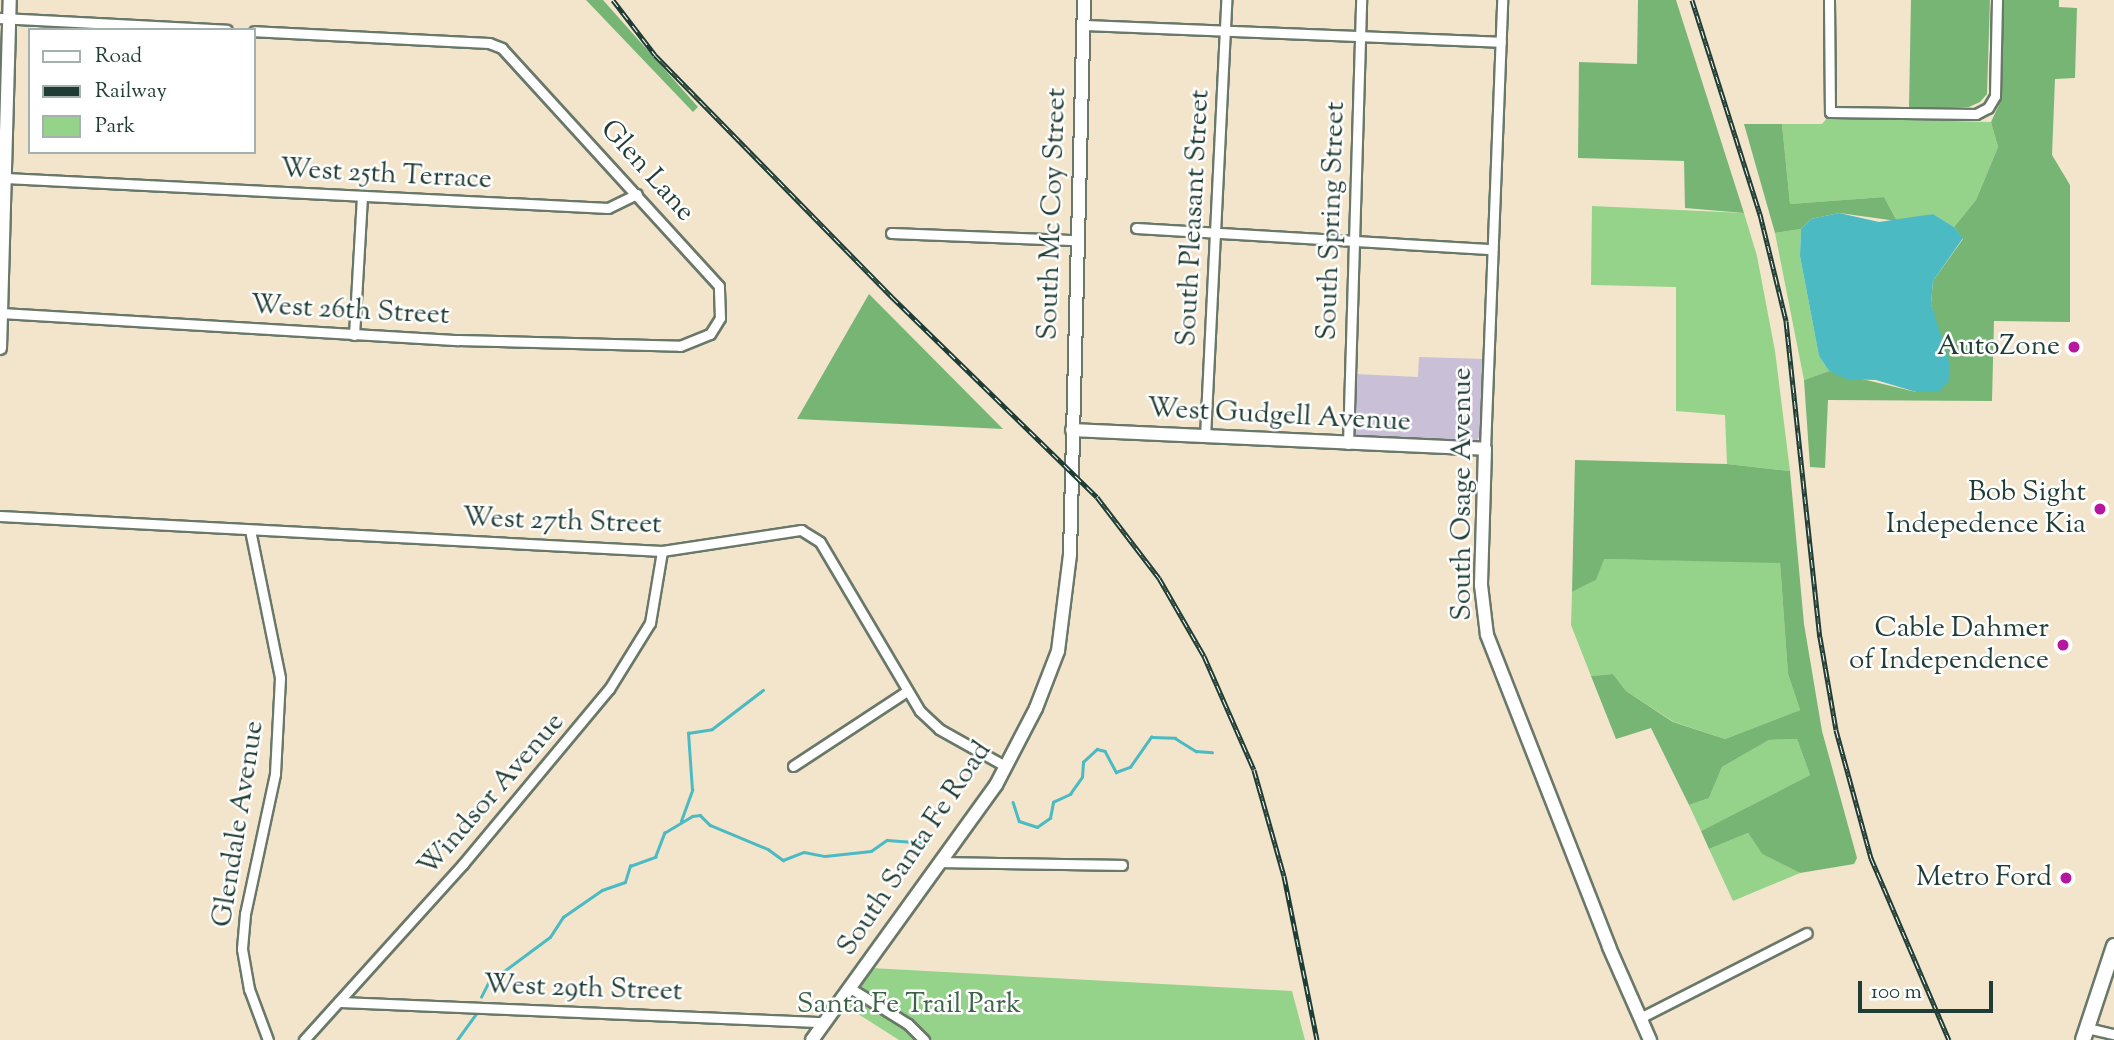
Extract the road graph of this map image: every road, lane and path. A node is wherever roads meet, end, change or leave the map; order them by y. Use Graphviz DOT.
graph roads {
  1 [pos="10,0"];
  2 [pos="1084,0"];
  3 [pos="1226,0"];
  4 [pos="1361,0"];
  5 [pos="1502,0"];
  6 [pos="1829,0"];
  7 [pos="1997,0"];
  8 [pos="5,19"];
  9 [pos="1083,25"];
  10 [pos="187,28"];
  11 [pos="256,31"];
  12 [pos="1225,31"];
  13 [pos="1360,38"];
  14 [pos="1501,42"];
  15 [pos="5,178"];
  16 [pos="637,194"];
  17 [pos="362,197"];
  18 [pos="1136,228"];
  19 [pos="891,233"];
  20 [pos="1217,235"];
  21 [pos="1077,240"];
  22 [pos="1354,242"];
  23 [pos="1492,249"];
  24 [pos="1,269"];
  25 [pos="1,313"];
  26 [pos="354,335"];
  27 [pos="697,342"];
  28 [pos="0,348"];
  29 [pos="1072,430"];
  30 [pos="1205,437"];
  31 [pos="1348,444"];
  32 [pos="1485,449"];
  33 [pos="0,516"];
  34 [pos="250,530"];
  35 [pos="662,551"];
  36 [pos="907,691"];
  37 [pos="793,766"];
  38 [pos="1005,766"];
  39 [pos="940,862"];
  40 [pos="1122,865"];
  41 [pos="1807,933"];
  42 [pos="2114,946"];
  43 [pos="850,988"];
  44 [pos="339,1002"];
  45 [pos="1640,1018"];
  46 [pos="825,1022"];
  47 [pos="2085,1034"];
  48 [pos="2114,1034"];
  49 [pos="268,1040"];
  50 [pos="304,1040"];
  51 [pos="812,1040"];
  52 [pos="924,1040"];
  53 [pos="1650,1040"];
  1 -- 8 [label="street"];
  2 -- 9 [label="street, South Mc Coy Street"];
  3 -- 12 [label="street, South Pleasant Street"];
  4 -- 13 [label="street, South Spring Street"];
  5 -- 14 [label="street, South Osage Avenue"];
  6 -- 7 [label="street"];
  8 -- 10 [label="street"];
  8 -- 15 [label="street"];
  9 -- 12 [label="street"];
  9 -- 21 [label="street, South Mc Coy Street"];
  11 -- 16 [label="street, Glen Lane"];
  12 -- 13 [label="street"];
  12 -- 20 [label="street, South Pleasant Street"];
  13 -- 14 [label="street"];
  13 -- 22 [label="street, South Spring Street"];
  14 -- 23 [label="street, South Osage Avenue"];
  15 -- 17 [label="street, West 25th Terrace"];
  15 -- 24 [label="street"];
  16 -- 17 [label="street, West 25th Terrace"];
  16 -- 27 [label="street, Glen Lane"];
  17 -- 26 [label="street"];
  18 -- 20 [label="street"];
  19 -- 21 [label="street"];
  20 -- 22 [label="street"];
  20 -- 30 [label="street, South Pleasant Street"];
  21 -- 29 [label="street, South Mc Coy Street"];
  22 -- 23 [label="street"];
  22 -- 31 [label="street, South Spring Street"];
  23 -- 32 [label="street, South Osage Avenue"];
  24 -- 25 [label="street"];
  25 -- 26 [label="street, West 26th Street"];
  25 -- 28 [label="street"];
  26 -- 27 [label="street, West 26th Street"];
  29 -- 30 [label="street, West Gudgell Avenue"];
  29 -- 38 [label="street, South Santa Fe Road"];
  30 -- 31 [label="street, West Gudgell Avenue"];
  31 -- 32 [label="street, West Gudgell Avenue"];
  32 -- 45 [label="street, South Osage Avenue"];
  33 -- 34 [label="street, West 27th Street"];
  34 -- 35 [label="street, West 27th Street"];
  34 -- 49 [label="street, Glendale Avenue"];
  35 -- 36 [label="street, West 27th Street"];
  35 -- 44 [label="street, Windsor Avenue"];
  36 -- 37 [label="street"];
  36 -- 38 [label="street, West 27th Street"];
  38 -- 39 [label="street, South Santa Fe Road"];
  39 -- 40 [label="street"];
  39 -- 43 [label="street, South Santa Fe Road"];
  41 -- 45 [label="street"];
  42 -- 47 [label="main road"];
  43 -- 46 [label="street, South Santa Fe Road"];
  43 -- 52 [label="street"];
  44 -- 46 [label="street, West 29th Street"];
  44 -- 50 [label="street, Windsor Avenue"];
  45 -- 53 [label="street, South Osage Avenue"];
  46 -- 51 [label="street, South Santa Fe Road"];
  47 -- 48 [label="street"];
}
